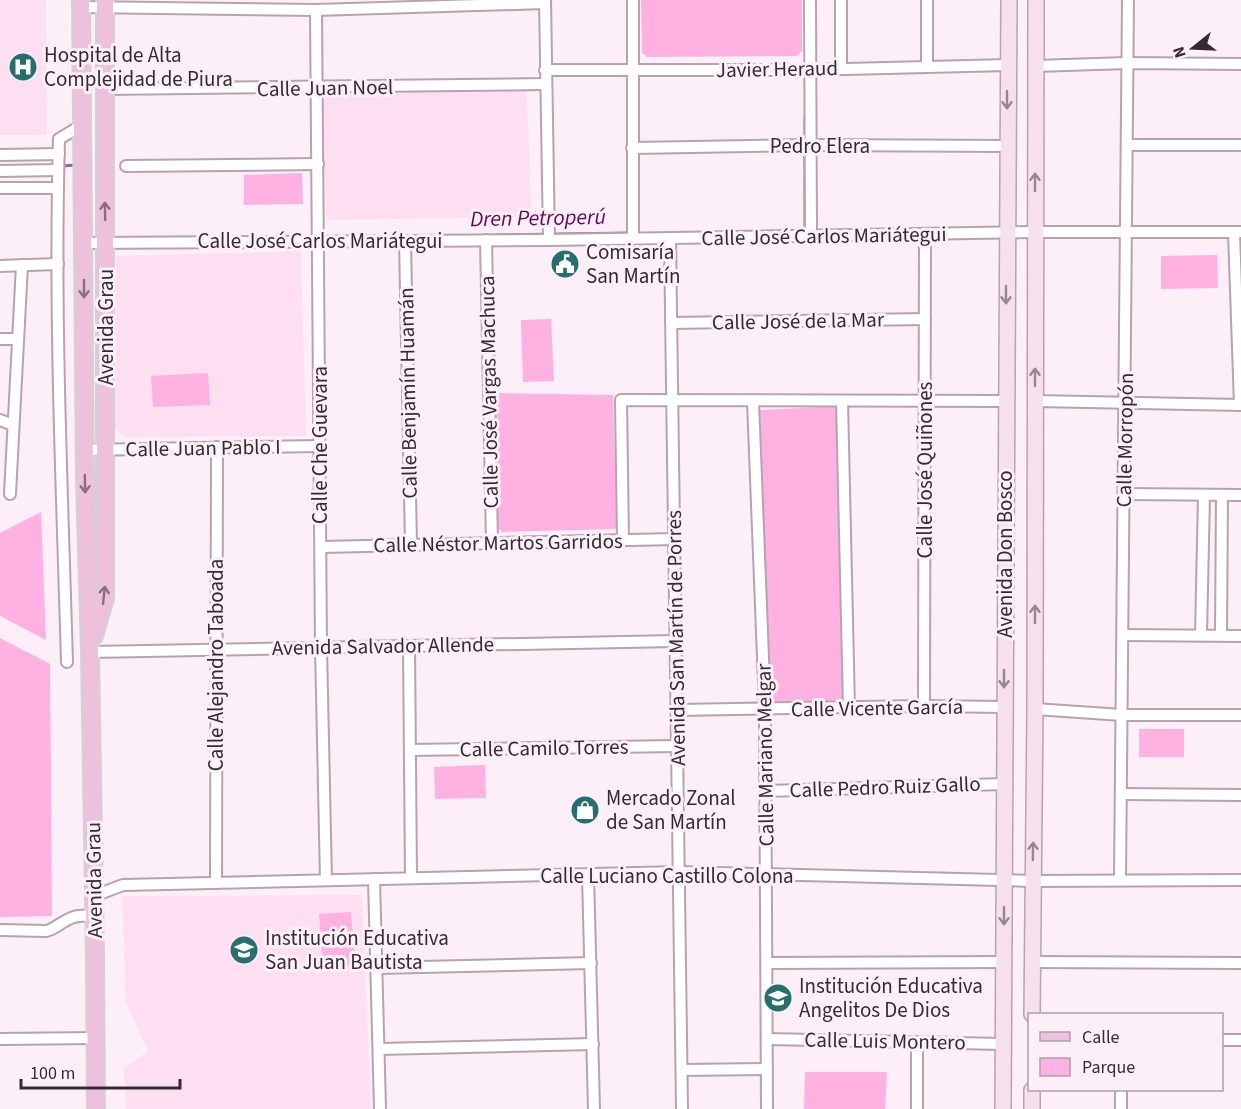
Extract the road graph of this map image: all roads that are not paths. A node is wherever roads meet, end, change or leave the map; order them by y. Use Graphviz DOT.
graph roads {
  1 [pos="633,0"];
  2 [pos="810,0"];
  3 [pos="841,0"];
  4 [pos="927,0"];
  5 [pos="1009,0"];
  6 [pos="1036,0"];
  7 [pos="1128,0"];
  8 [pos="545,1"];
  9 [pos="81,3"];
  10 [pos="457,3"];
  11 [pos="105,4"];
  12 [pos="236,5"];
  13 [pos="316,10"];
  14 [pos="1127,63"];
  15 [pos="1241,64"];
  16 [pos="1008,65"];
  17 [pos="927,66"];
  18 [pos="1035,66"];
  19 [pos="810,69"];
  20 [pos="841,69"];
  21 [pos="545,70"];
  22 [pos="633,70"];
  23 [pos="546,84"];
  24 [pos="317,88"];
  25 [pos="104,89"];
  26 [pos="82,125"];
  27 [pos="810,145"];
  28 [pos="1128,145"];
  29 [pos="1241,145"];
  30 [pos="1007,146"];
  31 [pos="632,148"];
  32 [pos="59,154"];
  33 [pos="0,155"];
  34 [pos="318,164"];
  35 [pos="126,166"];
  36 [pos="58,170"];
  37 [pos="0,171"];
  38 [pos="0,188"];
  39 [pos="58,188"];
  40 [pos="1035,232"];
  41 [pos="1238,232"];
  42 [pos="1007,233"];
  43 [pos="1128,233"];
  44 [pos="925,234"];
  45 [pos="811,236"];
  46 [pos="670,238"];
  47 [pos="633,239"];
  48 [pos="486,240"];
  49 [pos="549,240"];
  50 [pos="405,241"];
  51 [pos="319,242"];
  52 [pos="84,243"];
  53 [pos="105,243"];
  54 [pos="58,264"];
  55 [pos="22,265"];
  56 [pos="0,266"];
  57 [pos="925,319"];
  58 [pos="671,323"];
  59 [pos="0,339"];
  60 [pos="18,339"];
  61 [pos="672,401"];
  62 [pos="753,401"];
  63 [pos="842,401"];
  64 [pos="925,401"];
  65 [pos="1006,401"];
  66 [pos="1035,401"];
  67 [pos="1126,404"];
  68 [pos="1240,405"];
  69 [pos="0,420"];
  70 [pos="13,425"];
  71 [pos="320,446"];
  72 [pos="217,447"];
  73 [pos="85,450"];
  74 [pos="106,450"];
  75 [pos="10,494"];
  76 [pos="1125,494"];
  77 [pos="1204,495"];
  78 [pos="1222,495"];
  79 [pos="1241,495"];
  80 [pos="675,539"];
  81 [pos="623,540"];
  82 [pos="492,543"];
  83 [pos="411,545"];
  84 [pos="321,547"];
  85 [pos="1123,635"];
  86 [pos="1202,635"];
  87 [pos="1221,635"];
  88 [pos="1241,636"];
  89 [pos="676,641"];
  90 [pos="409,646"];
  91 [pos="321,647"];
  92 [pos="216,649"];
  93 [pos="90,652"];
  94 [pos="67,662"];
  95 [pos="924,706"];
  96 [pos="1004,707"];
  97 [pos="849,708"];
  98 [pos="765,709"];
  99 [pos="1035,709"];
  100 [pos="677,710"];
  101 [pos="1122,715"];
  102 [pos="1241,715"];
  103 [pos="677,746"];
  104 [pos="410,750"];
  105 [pos="1004,784"];
  106 [pos="766,791"];
  107 [pos="1121,794"];
  108 [pos="1241,795"];
  109 [pos="679,873"];
  110 [pos="588,874"];
  111 [pos="766,875"];
  112 [pos="411,878"];
  113 [pos="374,879"];
  114 [pos="1120,879"];
  115 [pos="326,880"];
  116 [pos="1004,880"];
  117 [pos="1241,880"];
  118 [pos="1033,881"];
  119 [pos="216,883"];
  120 [pos="94,896"];
  121 [pos="95,915"];
  122 [pos="0,930"];
  123 [pos="1004,962"];
  124 [pos="1033,962"];
  125 [pos="591,963"];
  126 [pos="767,963"];
  127 [pos="1241,963"];
  128 [pos="376,968"];
  129 [pos="1032,1013"];
  130 [pos="95,1038"];
  131 [pos="0,1039"];
  132 [pos="767,1039"];
  133 [pos="1223,1040"];
  134 [pos="1241,1040"];
  135 [pos="917,1042"];
  136 [pos="593,1044"];
  137 [pos="1003,1044"];
  138 [pos="379,1049"];
  139 [pos="767,1069"];
  140 [pos="682,1070"];
  141 [pos="1032,1091"];
  142 [pos="1120,1091"];
  143 [pos="96,1109"];
  144 [pos="380,1109"];
  145 [pos="594,1109"];
  146 [pos="682,1109"];
  147 [pos="767,1109"];
  148 [pos="917,1109"];
  149 [pos="1003,1109"];
  150 [pos="1032,1109"];
  151 [pos="1121,1109"];
  1 -- 22 [label="street"];
  2 -- 19 [label="street"];
  3 -- 20 [label="street"];
  4 -- 17 [label="street"];
  5 -- 16 [label="street, Avenida Don Bosco"];
  6 -- 18 [label="street, Avenida Don Bosco"];
  7 -- 14 [label="street, Calle Morropón"];
  8 -- 10 [label="street"];
  8 -- 21 [label="street"];
  9 -- 11 [label="street"];
  9 -- 26 [label="main road, Avenida Grau"];
  10 -- 13 [label="street"];
  11 -- 12 [label="street"];
  11 -- 25 [label="main road, Avenida Grau"];
  12 -- 13 [label="street"];
  13 -- 24 [label="street, Calle Che Guevara"];
  14 -- 15 [label="street"];
  14 -- 18 [label="street"];
  14 -- 28 [label="street, Calle Morropón"];
  16 -- 17 [label="street, Javier Heraud"];
  16 -- 30 [label="street, Avenida Don Bosco, one-way"];
  17 -- 20 [label="street, Javier Heraud"];
  40 -- 18 [label="street, Avenida Don Bosco, one-way"];
  19 -- 20 [label="street, Javier Heraud"];
  19 -- 22 [label="street, Javier Heraud"];
  19 -- 27 [label="street"];
  21 -- 22 [label="street, Javier Heraud"];
  21 -- 23 [label="street"];
  22 -- 31 [label="street"];
  23 -- 24 [label="street, Calle Juan Noel"];
  23 -- 49 [label="street"];
  24 -- 25 [label="street, Calle Juan Noel"];
  24 -- 34 [label="street, Calle Che Guevara"];
  53 -- 25 [label="main road, Avenida Grau, one-way"];
  26 -- 32 [label="street"];
  26 -- 52 [label="main road, Avenida Grau"];
  27 -- 30 [label="street, Pedro Elera"];
  27 -- 31 [label="street, Pedro Elera"];
  27 -- 45 [label="street"];
  28 -- 29 [label="street"];
  28 -- 43 [label="street, Calle Morropón"];
  30 -- 42 [label="street, Avenida Don Bosco"];
  31 -- 47 [label="street"];
  32 -- 33 [label="street"];
  32 -- 36 [label="street"];
  34 -- 35 [label="street"];
  34 -- 51 [label="street, Calle Che Guevara"];
  36 -- 37 [label="street"];
  36 -- 39 [label="street"];
  38 -- 39 [label="street"];
  39 -- 54 [label="street"];
  40 -- 42 [label="street, Calle José Carlos Mariátegui"];
  40 -- 43 [label="street, Calle José Carlos Mariátegui"];
  66 -- 40 [label="street, Avenida Don Bosco, one-way"];
  41 -- 43 [label="street, Calle José Carlos Mariátegui"];
  41 -- 68 [label="street"];
  42 -- 44 [label="street, Calle José Carlos Mariátegui"];
  42 -- 65 [label="street, Avenida Don Bosco, one-way"];
  43 -- 67 [label="street, Calle Morropón"];
  44 -- 45 [label="street, Calle José Carlos Mariátegui"];
  44 -- 57 [label="street, Calle José Quiñones"];
  45 -- 46 [label="street, Calle José Carlos Mariátegui"];
  46 -- 47 [label="street, Calle José Carlos Mariátegui"];
  46 -- 58 [label="street, Avenida San Martín de Porres"];
  47 -- 49 [label="street, Calle José Carlos Mariátegui"];
  48 -- 49 [label="street, Calle José Carlos Mariátegui"];
  48 -- 50 [label="street, Calle José Carlos Mariátegui"];
  48 -- 82 [label="street, Calle José Vargas Machuca"];
  50 -- 51 [label="street, Calle José Carlos Mariátegui"];
  50 -- 83 [label="street, Calle Benjamín Huamán"];
  51 -- 53 [label="street, Calle José Carlos Mariátegui"];
  51 -- 71 [label="street, Calle Che Guevara"];
  52 -- 53 [label="street, Calle José Carlos Mariátegui"];
  52 -- 73 [label="main road, Avenida Grau, one-way"];
  53 -- 74 [label="main road, Avenida Grau"];
  54 -- 55 [label="street"];
  54 -- 94 [label="street"];
  55 -- 56 [label="street"];
  55 -- 60 [label="street"];
  57 -- 58 [label="street, Calle José de la Mar"];
  57 -- 64 [label="street, Calle José Quiñones"];
  58 -- 61 [label="street, Avenida San Martín de Porres"];
  59 -- 60 [label="street"];
  60 -- 70 [label="street"];
  61 -- 62 [label="street"];
  61 -- 80 [label="street, Avenida San Martín de Porres"];
  61 -- 81 [label="street"];
  62 -- 63 [label="street"];
  62 -- 98 [label="street, Calle Mariano Melgar"];
  63 -- 64 [label="street"];
  63 -- 97 [label="street"];
  64 -- 65 [label="street"];
  64 -- 95 [label="street, Calle José Quiñones"];
  65 -- 96 [label="street, Avenida Don Bosco, one-way"];
  66 -- 67 [label="street"];
  99 -- 66 [label="street, Avenida Don Bosco, one-way"];
  67 -- 68 [label="street"];
  67 -- 76 [label="street, Calle Morropón"];
  69 -- 70 [label="street"];
  70 -- 75 [label="street"];
  71 -- 72 [label="street, Calle Juan Pablo I"];
  71 -- 84 [label="street, Calle Che Guevara"];
  72 -- 74 [label="street, Calle Juan Pablo I"];
  72 -- 92 [label="street, Calle Alejandro Taboada"];
  73 -- 74 [label="street, Calle Juan Pablo I"];
  73 -- 93 [label="main road, Avenida Grau, one-way"];
  93 -- 74 [label="main road, Avenida Grau, one-way"];
  76 -- 77 [label="street"];
  76 -- 85 [label="street, Calle Morropón"];
  77 -- 78 [label="street"];
  77 -- 86 [label="street"];
  78 -- 79 [label="street"];
  78 -- 87 [label="street"];
  80 -- 81 [label="street, Calle Néstor Martos Garridos"];
  80 -- 89 [label="street, Avenida San Martín de Porres"];
  81 -- 82 [label="street, Calle Néstor Martos Garridos"];
  82 -- 83 [label="street, Calle Néstor Martos Garridos"];
  83 -- 84 [label="street, Calle Néstor Martos Garridos"];
  84 -- 91 [label="street, Calle Che Guevara"];
  85 -- 86 [label="street"];
  85 -- 101 [label="street, Calle Morropón"];
  86 -- 87 [label="street"];
  87 -- 88 [label="street"];
  89 -- 90 [label="street, Avenida Salvador Allende"];
  89 -- 100 [label="street, Avenida San Martín de Porres"];
  90 -- 91 [label="street, Avenida Salvador Allende"];
  90 -- 104 [label="street"];
  91 -- 92 [label="street, Avenida Salvador Allende"];
  91 -- 115 [label="street, Calle Che Guevara"];
  92 -- 93 [label="street, Avenida Salvador Allende"];
  92 -- 119 [label="street, Calle Alejandro Taboada"];
  93 -- 120 [label="main road, Avenida Grau"];
  95 -- 96 [label="street, Calle Vicente García"];
  95 -- 97 [label="street, Calle Vicente García"];
  96 -- 105 [label="street, Avenida Don Bosco"];
  97 -- 98 [label="street, Calle Vicente García"];
  98 -- 100 [label="street, Calle Vicente García"];
  98 -- 106 [label="street, Calle Mariano Melgar"];
  99 -- 101 [label="street"];
  118 -- 99 [label="street, Avenida Don Bosco, one-way"];
  100 -- 103 [label="street, Avenida San Martín de Porres"];
  101 -- 102 [label="street"];
  101 -- 107 [label="street, Calle Morropón"];
  103 -- 104 [label="street, Calle Camilo Torres"];
  103 -- 109 [label="street, Avenida San Martín de Porres"];
  104 -- 112 [label="street"];
  105 -- 106 [label="street, Calle Pedro Ruiz Gallo"];
  105 -- 116 [label="street, Avenida Don Bosco"];
  106 -- 111 [label="street, Calle Mariano Melgar"];
  107 -- 108 [label="street"];
  107 -- 114 [label="street, Calle Morropón"];
  109 -- 110 [label="street, Calle Luciano Castillo Colona"];
  109 -- 111 [label="street, Calle Luciano Castillo Colona"];
  109 -- 140 [label="street, Avenida San Martín de Porres"];
  110 -- 112 [label="street, Calle Luciano Castillo Colona"];
  110 -- 125 [label="street"];
  111 -- 116 [label="street, Calle Luciano Castillo Colona"];
  111 -- 126 [label="street, Calle Mariano Melgar"];
  112 -- 113 [label="street, Calle Luciano Castillo Colona"];
  113 -- 115 [label="street, Calle Luciano Castillo Colona"];
  113 -- 128 [label="street"];
  114 -- 117 [label="street, Calle Luciano Castillo Colona"];
  114 -- 118 [label="street, Calle Luciano Castillo Colona"];
  115 -- 119 [label="street, Calle Luciano Castillo Colona"];
  116 -- 118 [label="street, Calle Luciano Castillo Colona"];
  116 -- 123 [label="street, Avenida Don Bosco, one-way"];
  118 -- 124 [label="street, Avenida Don Bosco"];
  119 -- 120 [label="street, Calle Luciano Castillo Colona"];
  120 -- 121 [label="main road, Avenida Grau"];
  121 -- 122 [label="street"];
  121 -- 130 [label="main road, Avenida Grau"];
  123 -- 126 [label="street"];
  123 -- 137 [label="street, Avenida Don Bosco"];
  124 -- 127 [label="street"];
  124 -- 129 [label="street, Avenida Don Bosco"];
  125 -- 128 [label="street"];
  125 -- 136 [label="street"];
  126 -- 132 [label="street, Calle Mariano Melgar"];
  128 -- 138 [label="street"];
  130 -- 131 [label="street"];
  130 -- 143 [label="main road, Avenida Grau"];
  132 -- 135 [label="street, Calle Luis Montero"];
  132 -- 139 [label="street, Calle Mariano Melgar"];
  133 -- 134 [label="street"];
  135 -- 137 [label="street, Calle Luis Montero"];
  135 -- 148 [label="street"];
  136 -- 138 [label="street"];
  136 -- 145 [label="street"];
  137 -- 149 [label="street, Avenida Don Bosco"];
  138 -- 144 [label="street"];
  139 -- 140 [label="street"];
  139 -- 147 [label="street, Calle Mariano Melgar"];
  140 -- 146 [label="street, Avenida San Martín de Porres"];
  141 -- 150 [label="street"];
  142 -- 151 [label="street"];
}
